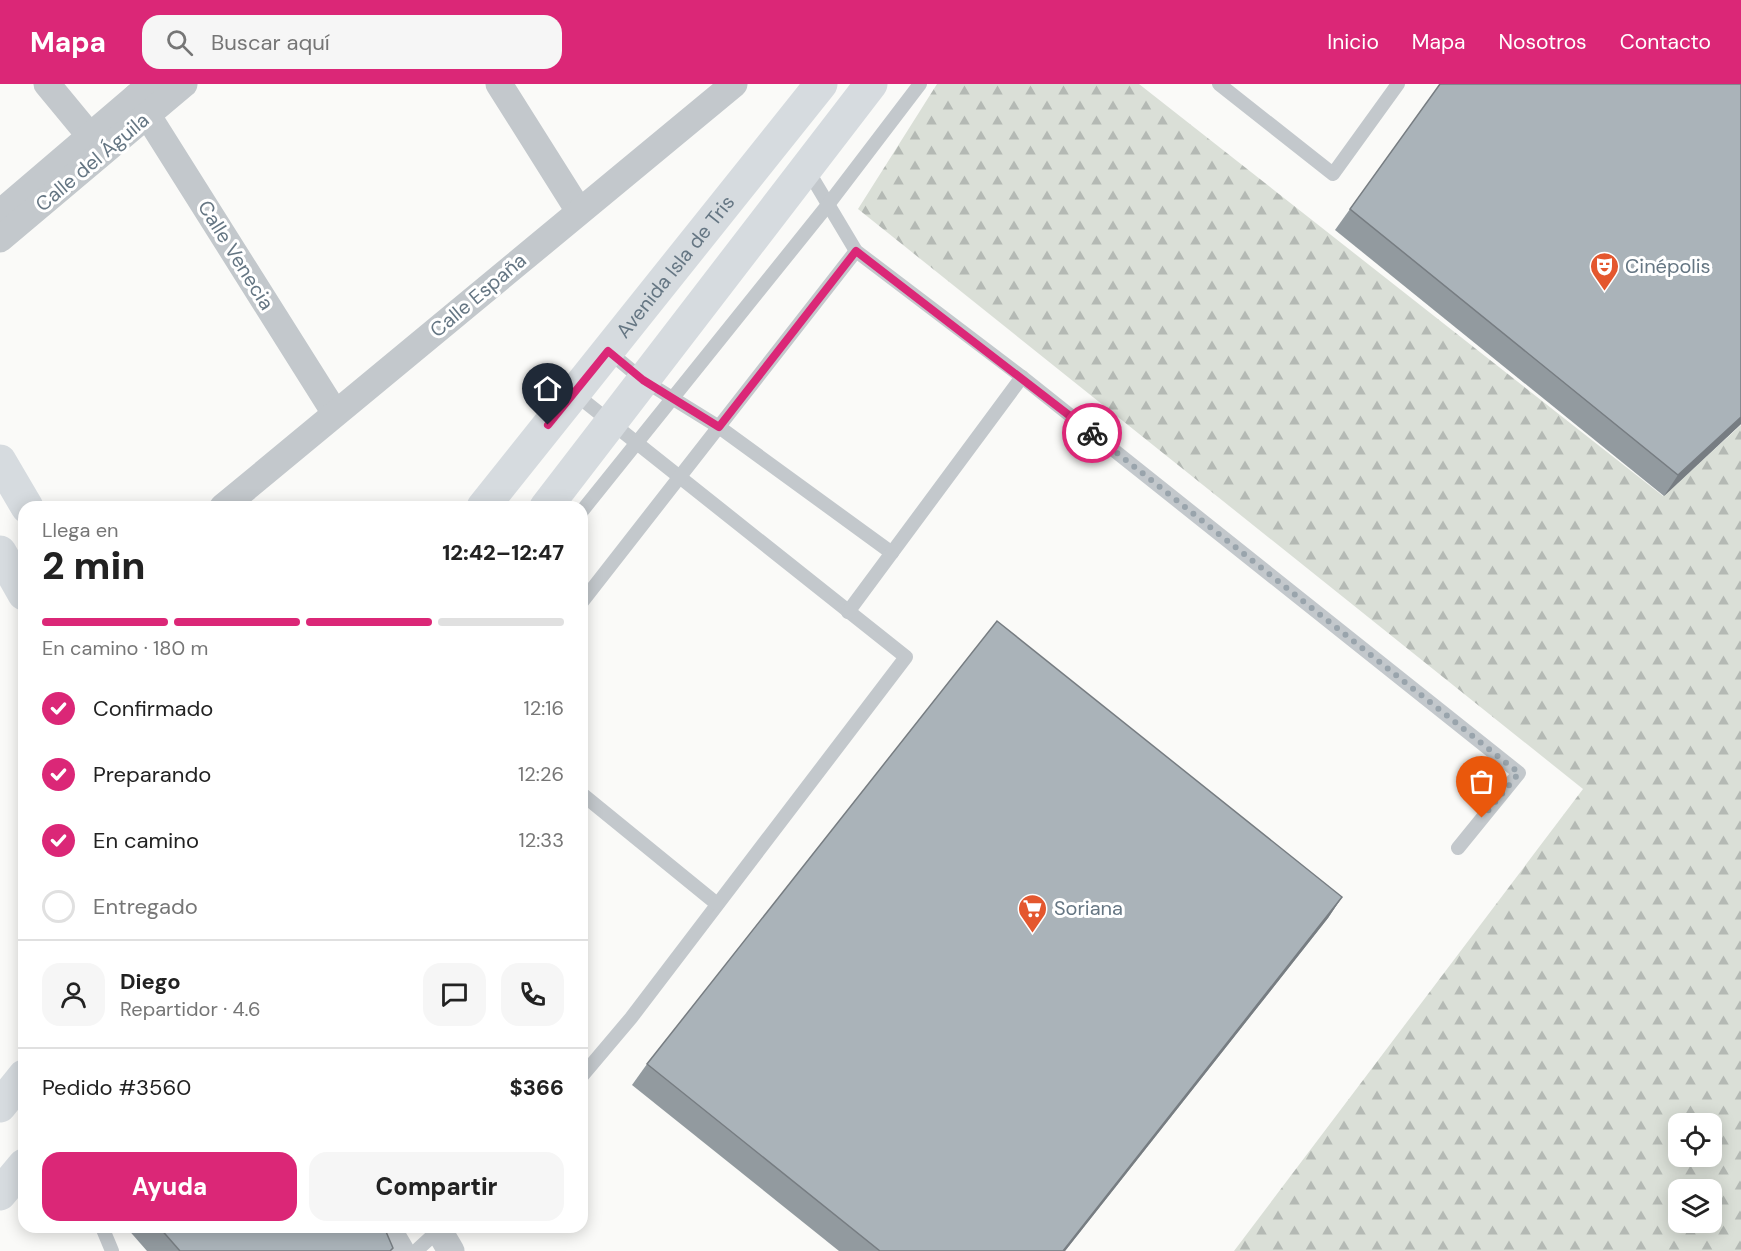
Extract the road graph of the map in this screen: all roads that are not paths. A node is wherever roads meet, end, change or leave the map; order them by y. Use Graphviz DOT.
graph roads {
  1 [pos="47,84"];
  2 [pos="184,84"];
  3 [pos="499,84"];
  4 [pos="734,84"];
  5 [pos="821,84"];
  6 [pos="870,84"];
  7 [pos="920,84"];
  8 [pos="1219,84"];
  9 [pos="1398,84"];
  10 [pos="145,99"];
  11 [pos="90,136"];
  12 [pos="806,168"];
  13 [pos="827,206"];
  14 [pos="579,211"];
  15 [pos="0,213"];
  16 [pos="0,239"];
  17 [pos="856,251"];
  18 [pos="608,351"];
  19 [pos="1022,377"];
  20 [pos="643,380"];
  21 [pos="574,393"];
  22 [pos="672,399"];
  23 [pos="335,413"];
  24 [pos="610,423"];
  25 [pos="719,427"];
  26 [pos="635,443"];
  27 [pos="0,461"];
  28 [pos="678,478"];
  29 [pos="23,501"];
  30 [pos="230,501"];
  31 [pos="488,501"];
  32 [pos="551,501"];
  33 [pos="588,503"];
  34 [pos="0,552"];
  35 [pos="892,553"];
  36 [pos="18,584"];
  37 [pos="588,594"];
  38 [pos="848,612"];
  39 [pos="588,799"];
  40 [pos="1458,848"];
  41 [pos="717,904"];
  42 [pos="588,1069"];
  43 [pos="18,1084"];
  44 [pos="0,1106"];
  45 [pos="18,1173"];
  46 [pos="0,1194"];
  47 [pos="104,1233"];
  48 [pos="390,1233"];
  49 [pos="442,1234"];
  50 [pos="112,1251"];
  51 [pos="401,1251"];
  52 [pos="416,1251"];
  1 -- 11 [label="street"];
  2 -- 10 [label="street, Calle del Águila"];
  3 -- 14 [label="street"];
  4 -- 14 [label="street, Calle España"];
  5 -- 18 [label="main road, Avenida Isla de Tris"];
  6 -- 12 [label="main road"];
  7 -- 13 [label="lane"];
  8 -- 9 [label="lane"];
  10 -- 11 [label="street, Calle del Águila"];
  10 -- 16 [label="street, Calle del Águila"];
  10 -- 23 [label="street, Calle Venecia"];
  11 -- 15 [label="street, Calle del Águila"];
  12 -- 13 [label="lane"];
  12 -- 20 [label="main road"];
  13 -- 17 [label="lane"];
  13 -- 22 [label="lane"];
  14 -- 23 [label="street, Calle España"];
  17 -- 19 [label="lane"];
  17 -- 25 [label="lane"];
  18 -- 20 [label="lane"];
  18 -- 21 [label="main road, Avenida Isla de Tris"];
  19 -- 35 [label="lane"];
  19 -- 40 [label="lane"];
  20 -- 22 [label="lane"];
  20 -- 24 [label="main road"];
  21 -- 24 [label="lane"];
  21 -- 31 [label="main road, Avenida Isla de Tris"];
  22 -- 25 [label="lane"];
  22 -- 26 [label="lane"];
  23 -- 30 [label="street, Calle España"];
  24 -- 26 [label="lane"];
  24 -- 32 [label="main road"];
  25 -- 28 [label="lane"];
  25 -- 35 [label="lane"];
  26 -- 28 [label="lane"];
  26 -- 33 [label="lane"];
  27 -- 29 [label="main road"];
  28 -- 37 [label="lane"];
  28 -- 38 [label="lane"];
  34 -- 36 [label="main road"];
  35 -- 38 [label="lane"];
  38 -- 41 [label="lane"];
  39 -- 41 [label="lane"];
  41 -- 42 [label="lane"];
  43 -- 44 [label="main road"];
  45 -- 46 [label="main road"];
  47 -- 50 [label="lane"];
  48 -- 51 [label="street"];
  49 -- 52 [label="lane"];
}
